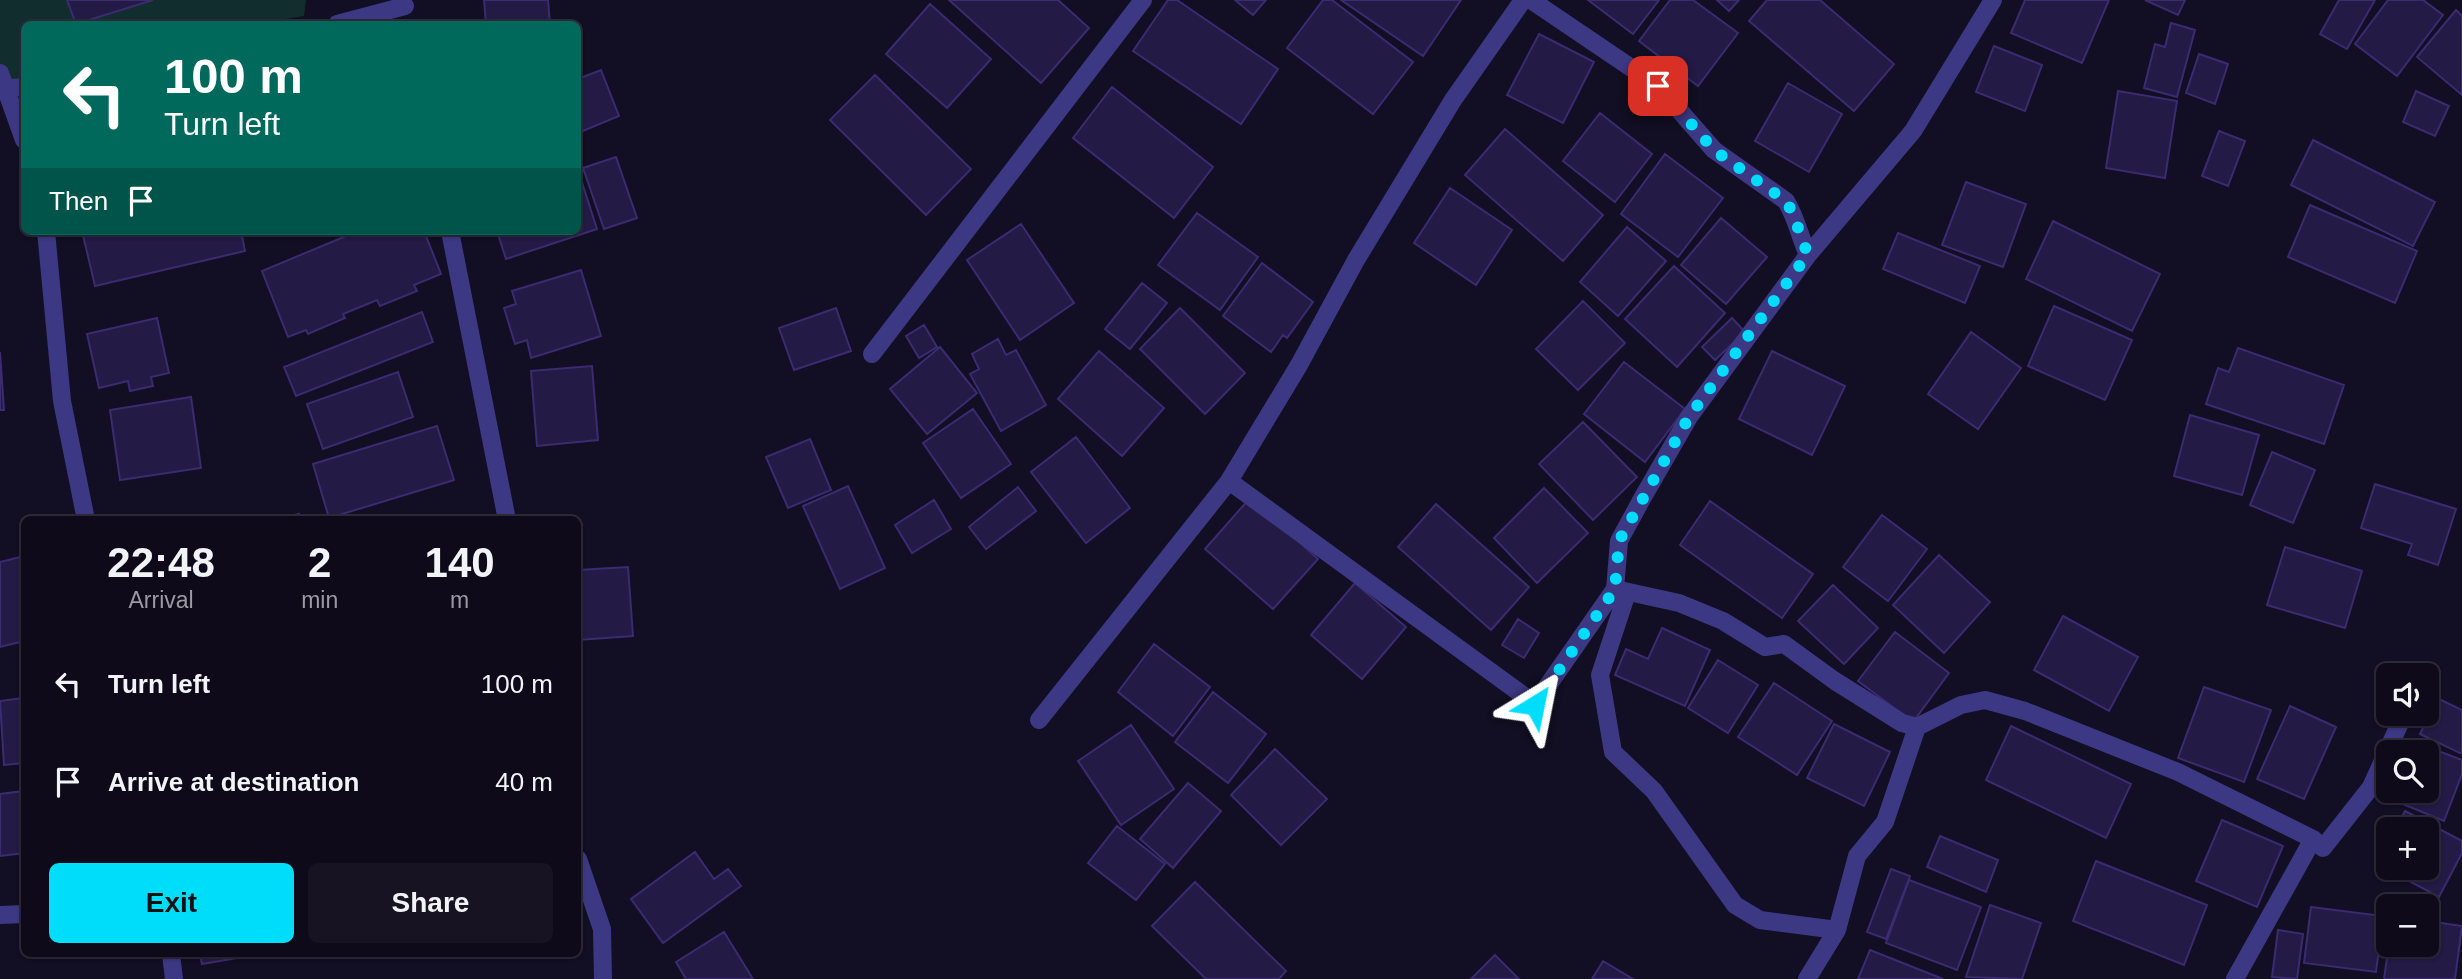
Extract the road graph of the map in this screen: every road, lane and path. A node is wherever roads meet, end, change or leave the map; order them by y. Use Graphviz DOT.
graph roads {
  1 [pos="1143,0"];
  2 [pos="1523,0"];
  3 [pos="1531,0"];
  4 [pos="1993,0"];
  5 [pos="404,3"];
  6 [pos="347,21"];
  7 [pos="408,21"];
  8 [pos="2,83"];
  9 [pos="21,86"];
  10 [pos="21,133"];
  11 [pos="46,235"];
  12 [pos="451,235"];
  13 [pos="1808,254"];
  14 [pos="872,354"];
  15 [pos="1229,481"];
  16 [pos="85,516"];
  17 [pos="506,516"];
  18 [pos="1621,591"];
  19 [pos="1039,720"];
  20 [pos="2399,726"];
  21 [pos="1917,727"];
  22 [pos="2313,839"];
  23 [pos="581,868"];
  24 [pos="21,914"];
  25 [pos="0,915"];
  26 [pos="1837,930"];
  27 [pos="171,957"];
  28 [pos="174,979"];
  29 [pos="603,979"];
  30 [pos="1807,979"];
  31 [pos="2235,979"];
  1 -- 14 [label="street"];
  2 -- 15 [label="street"];
  3 -- 13 [label="street"];
  4 -- 13 [label="street"];
  5 -- 6 [label="street"];
  5 -- 7 [label="street"];
  8 -- 9 [label="street"];
  8 -- 10 [label="street"];
  11 -- 16 [label="street"];
  12 -- 17 [label="street"];
  13 -- 18 [label="street"];
  15 -- 18 [label="street"];
  15 -- 19 [label="street"];
  18 -- 21 [label="street"];
  18 -- 26 [label="street"];
  20 -- 22 [label="street"];
  21 -- 22 [label="street"];
  21 -- 26 [label="street"];
  22 -- 31 [label="street"];
  23 -- 29 [label="street"];
  24 -- 25 [label="street"];
  26 -- 30 [label="street"];
  27 -- 28 [label="street"];
}
